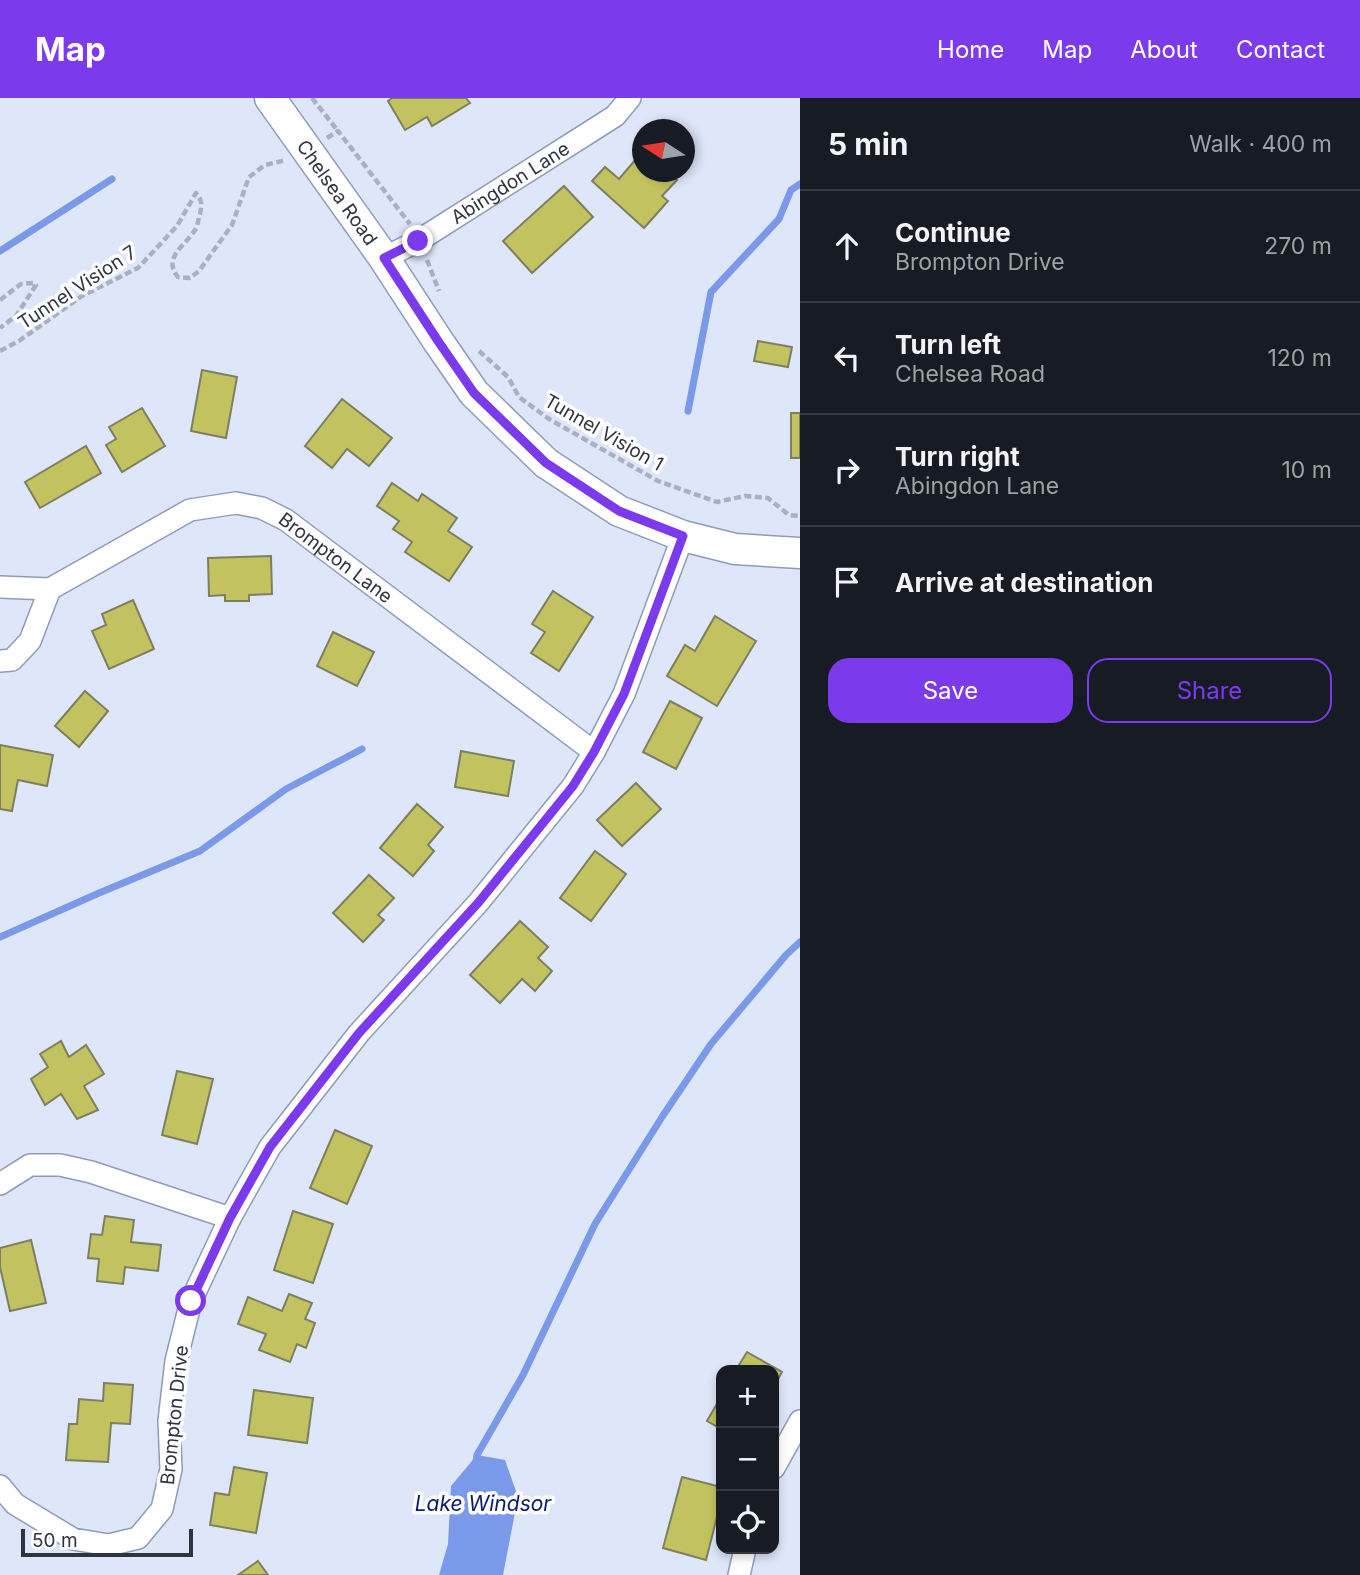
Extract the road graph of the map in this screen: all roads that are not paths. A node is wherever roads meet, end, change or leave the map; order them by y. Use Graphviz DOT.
graph roads {
  1 [pos="270,98"];
  2 [pos="630,98"];
  3 [pos="384,258"];
  4 [pos="683,536"];
  5 [pos="800,553"];
  6 [pos="0,587"];
  7 [pos="50,589"];
  8 [pos="0,661"];
  9 [pos="594,752"];
  10 [pos="0,1184"];
  11 [pos="230,1218"];
  12 [pos="800,1420"];
  13 [pos="779,1459"];
  14 [pos="0,1486"];
  15 [pos="745,1554"];
  16 [pos="739,1575"];
  1 -- 3 [label="street, Chelsea Road"];
  2 -- 3 [label="street, Abingdon Lane"];
  3 -- 4 [label="street, Chelsea Road"];
  4 -- 5 [label="street, Chelsea Road"];
  4 -- 9 [label="street, Brompton Drive"];
  6 -- 7 [label="street"];
  7 -- 8 [label="street"];
  7 -- 9 [label="street, Brompton Lane"];
  9 -- 11 [label="street, Brompton Drive"];
  10 -- 11 [label="street"];
  11 -- 14 [label="street, Brompton Drive"];
  12 -- 13 [label="street"];
  15 -- 16 [label="street"];
}
